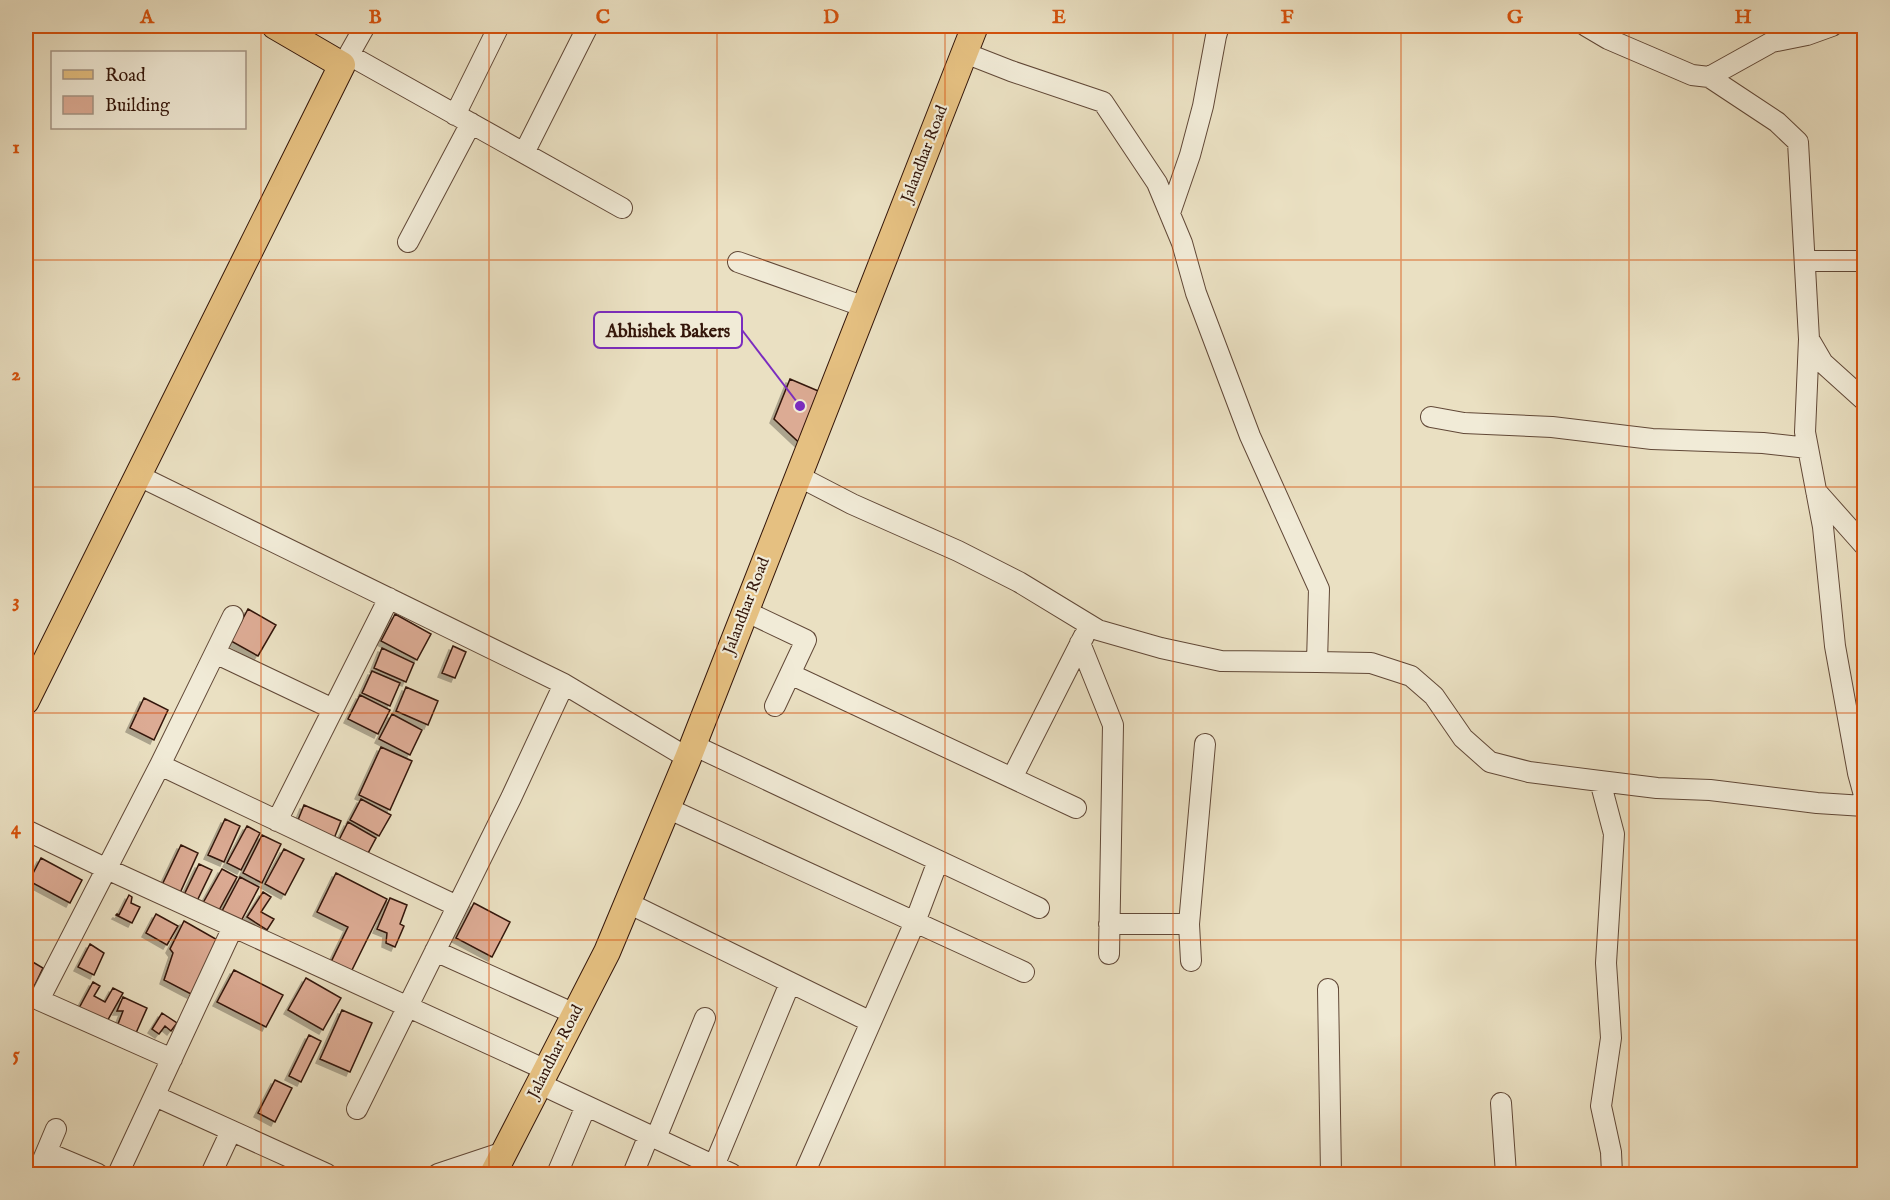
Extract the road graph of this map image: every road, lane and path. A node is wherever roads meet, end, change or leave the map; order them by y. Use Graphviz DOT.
graph roads {
  1 [pos="275,26"];
  2 [pos="365,26"];
  3 [pos="499,26"];
  4 [pos="588,26"];
  5 [pos="975,26"];
  6 [pos="1219,26"];
  7 [pos="1586,26"];
  8 [pos="1832,26"];
  9 [pos="965,53"];
  10 [pos="346,60"];
  11 [pos="1708,77"];
  12 [pos="463,119"];
  13 [pos="524,153"];
  14 [pos="622,208"];
  15 [pos="1170,213"];
  16 [pos="408,242"];
  17 [pos="1805,261"];
  18 [pos="1864,261"];
  19 [pos="738,262"];
  20 [pos="865,307"];
  21 [pos="1809,339"];
  22 [pos="1864,400"];
  23 [pos="1431,417"];
  24 [pos="1808,448"];
  25 [pos="139,476"];
  26 [pos="798,476"];
  27 [pos="1816,491"];
  28 [pos="1864,545"];
  29 [pos="388,598"];
  30 [pos="745,611"];
  31 [pos="233,616"];
  32 [pos="1090,625"];
  33 [pos="1080,643"];
  34 [pos="215,653"];
  35 [pos="1317,662"];
  36 [pos="790,674"];
  37 [pos="564,684"];
  38 [pos="26,701"];
  39 [pos="775,706"];
  40 [pos="333,709"];
  41 [pos="1205,744"];
  42 [pos="690,752"];
  43 [pos="160,765"];
  44 [pos="1012,778"];
  45 [pos="1600,781"];
  46 [pos="1864,795"];
  47 [pos="1864,806"];
  48 [pos="667,808"];
  49 [pos="1076,808"];
  50 [pos="278,821"];
  51 [pos="26,830"];
  52 [pos="938,861"];
  53 [pos="107,869"];
  54 [pos="628,903"];
  55 [pos="457,906"];
  56 [pos="1040,908"];
  57 [pos="915,922"];
  58 [pos="1109,924"];
  59 [pos="1189,924"];
  60 [pos="233,927"];
  61 [pos="435,951"];
  62 [pos="1109,954"];
  63 [pos="1191,961"];
  64 [pos="1024,972"];
  65 [pos="790,983"];
  66 [pos="1328,989"];
  67 [pos="407,1007"];
  68 [pos="575,1014"];
  69 [pos="705,1018"];
  70 [pos="872,1022"];
  71 [pos="172,1059"];
  72 [pos="543,1077"];
  73 [pos="154,1096"];
  74 [pos="1502,1102"];
  75 [pos="586,1106"];
  76 [pos="357,1109"];
  77 [pos="57,1129"];
  78 [pos="231,1131"];
  79 [pos="653,1137"];
  80 [pos="48,1153"];
  81 [pos="498,1163"];
  82 [pos="714,1166"];
  83 [pos="37,1174"];
  84 [pos="98,1174"];
  85 [pos="118,1174"];
  86 [pos="211,1174"];
  87 [pos="327,1174"];
  88 [pos="438,1174"];
  89 [pos="558,1174"];
  90 [pos="633,1174"];
  91 [pos="732,1174"];
  92 [pos="804,1174"];
  93 [pos="1331,1174"];
  94 [pos="1506,1174"];
  95 [pos="1612,1174"];
  1 -- 10 [label="main road"];
  2 -- 10 [label="street"];
  3 -- 12 [label="street"];
  4 -- 13 [label="street"];
  5 -- 9 [label="main road, Jalandhar Road"];
  6 -- 15 [label="street"];
  7 -- 11 [label="street"];
  8 -- 11 [label="street"];
  9 -- 15 [label="street"];
  9 -- 20 [label="main road, Jalandhar Road"];
  10 -- 12 [label="street"];
  10 -- 25 [label="main road"];
  11 -- 17 [label="street"];
  12 -- 13 [label="street"];
  12 -- 16 [label="street"];
  13 -- 14 [label="street"];
  15 -- 35 [label="street"];
  17 -- 18 [label="street"];
  17 -- 21 [label="street"];
  19 -- 20 [label="street"];
  20 -- 26 [label="main road, Jalandhar Road"];
  21 -- 22 [label="street"];
  21 -- 24 [label="street"];
  23 -- 24 [label="street"];
  24 -- 27 [label="street"];
  25 -- 29 [label="street"];
  25 -- 38 [label="main road"];
  26 -- 30 [label="main road, Jalandhar Road"];
  26 -- 32 [label="street"];
  27 -- 28 [label="street"];
  27 -- 46 [label="street"];
  29 -- 37 [label="street"];
  29 -- 40 [label="street"];
  30 -- 36 [label="street"];
  30 -- 42 [label="main road, Jalandhar Road"];
  31 -- 34 [label="street"];
  32 -- 33 [label="street"];
  32 -- 35 [label="street"];
  33 -- 44 [label="street"];
  33 -- 58 [label="street"];
  34 -- 40 [label="street"];
  34 -- 43 [label="street"];
  35 -- 45 [label="street"];
  36 -- 39 [label="street"];
  36 -- 44 [label="street"];
  37 -- 42 [label="street"];
  37 -- 55 [label="street"];
  40 -- 50 [label="street"];
  41 -- 59 [label="street"];
  42 -- 48 [label="main road, Jalandhar Road"];
  42 -- 52 [label="street"];
  43 -- 50 [label="street"];
  43 -- 53 [label="street"];
  44 -- 49 [label="street"];
  45 -- 47 [label="street"];
  45 -- 95 [label="street"];
  48 -- 54 [label="main road, Jalandhar Road"];
  48 -- 57 [label="street"];
  50 -- 55 [label="street"];
  51 -- 53 [label="street"];
  52 -- 56 [label="street"];
  52 -- 57 [label="street"];
  53 -- 60 [label="street"];
  53 -- 71 [label="street"];
  54 -- 65 [label="street"];
  54 -- 68 [label="main road, Jalandhar Road"];
  55 -- 61 [label="street"];
  57 -- 64 [label="street"];
  57 -- 70 [label="street"];
  58 -- 59 [label="street"];
  58 -- 62 [label="street"];
  59 -- 63 [label="street"];
  60 -- 67 [label="street"];
  60 -- 71 [label="street"];
  61 -- 67 [label="street"];
  61 -- 68 [label="street"];
  65 -- 70 [label="street"];
  65 -- 82 [label="street"];
  66 -- 93 [label="street"];
  67 -- 72 [label="street"];
  67 -- 76 [label="street"];
  68 -- 72 [label="main road, Jalandhar Road"];
  69 -- 79 [label="street"];
  70 -- 92 [label="street"];
  71 -- 73 [label="street"];
  72 -- 75 [label="street"];
  72 -- 81 [label="main road, Jalandhar Road"];
  73 -- 78 [label="street"];
  73 -- 85 [label="street"];
  74 -- 94 [label="street"];
  75 -- 79 [label="street"];
  75 -- 89 [label="street"];
  77 -- 80 [label="street"];
  78 -- 86 [label="street"];
  78 -- 87 [label="street"];
  79 -- 82 [label="street"];
  79 -- 90 [label="street"];
  80 -- 83 [label="street"];
  80 -- 84 [label="street"];
  81 -- 88 [label="street"];
  82 -- 91 [label="street"];
}
